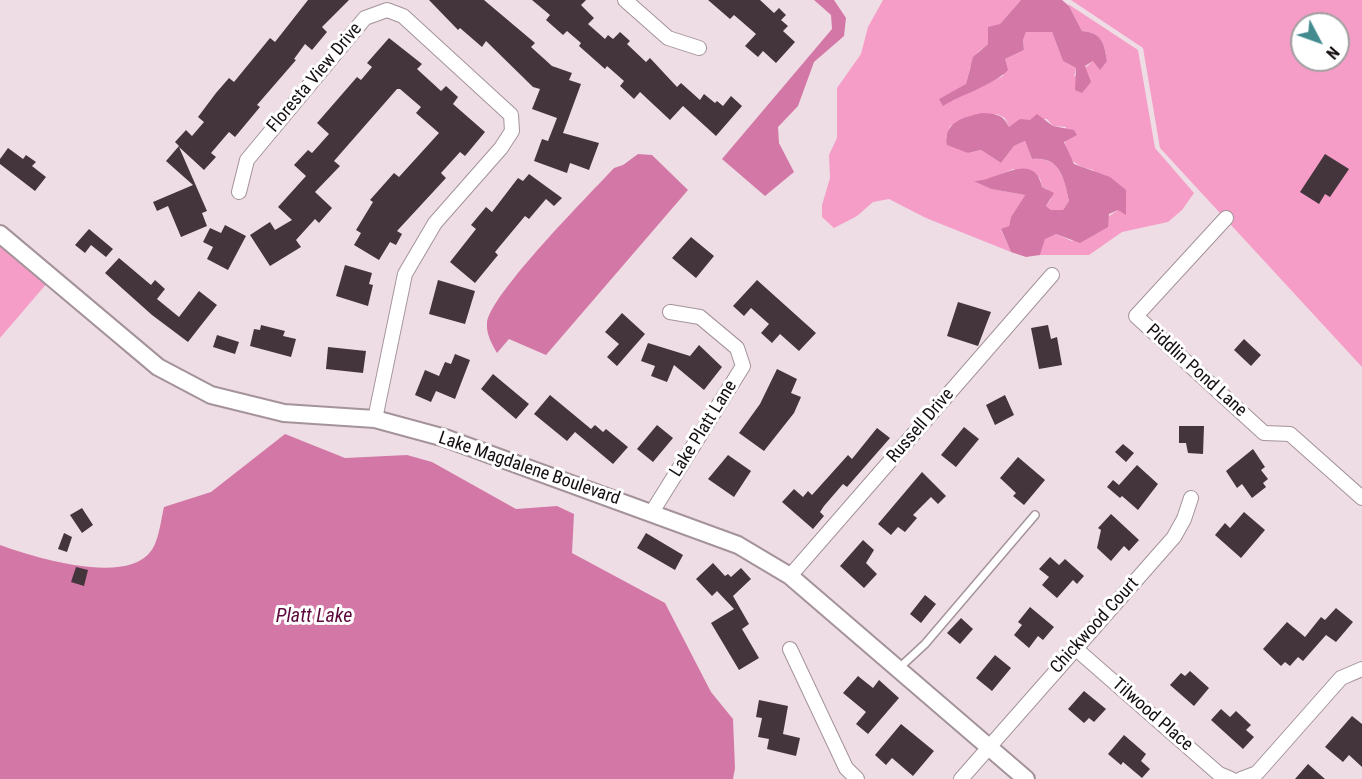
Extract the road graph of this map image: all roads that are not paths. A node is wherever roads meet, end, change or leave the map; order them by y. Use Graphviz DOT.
graph roads {
  1 [pos="625,0"];
  2 [pos="699,48"];
  3 [pos="239,192"];
  4 [pos="1226,218"];
  5 [pos="0,234"];
  6 [pos="1052,275"];
  7 [pos="670,312"];
  8 [pos="375,419"];
  9 [pos="1191,498"];
  10 [pos="1362,498"];
  11 [pos="652,512"];
  12 [pos="1035,515"];
  13 [pos="790,576"];
  14 [pos="1075,648"];
  15 [pos="790,649"];
  16 [pos="898,669"];
  17 [pos="1362,669"];
  18 [pos="988,746"];
  19 [pos="857,779"];
  20 [pos="961,779"];
  21 [pos="1026,779"];
  22 [pos="1231,779"];
  23 [pos="1241,779"];
  1 -- 2 [label="street"];
  3 -- 8 [label="street, Floresta View Drive"];
  4 -- 10 [label="street, Piddlin Pond Lane"];
  5 -- 8 [label="street, Lake Magdalene Boulevard"];
  6 -- 13 [label="street, Russell Drive"];
  7 -- 11 [label="street, Lake Platt Lane"];
  8 -- 11 [label="street, Lake Magdalene Boulevard"];
  9 -- 14 [label="street, Chickwood Court"];
  11 -- 13 [label="street, Lake Magdalene Boulevard"];
  12 -- 16 [label="lane"];
  13 -- 16 [label="street, Lake Magdalene Boulevard"];
  14 -- 18 [label="street, Chickwood Court"];
  14 -- 22 [label="street, Tilwood Place"];
  15 -- 19 [label="street"];
  16 -- 18 [label="street, Lake Magdalene Boulevard"];
  17 -- 23 [label="street"];
  18 -- 20 [label="street, Chickwood Court"];
  18 -- 21 [label="street, Lake Magdalene Boulevard"];
}
